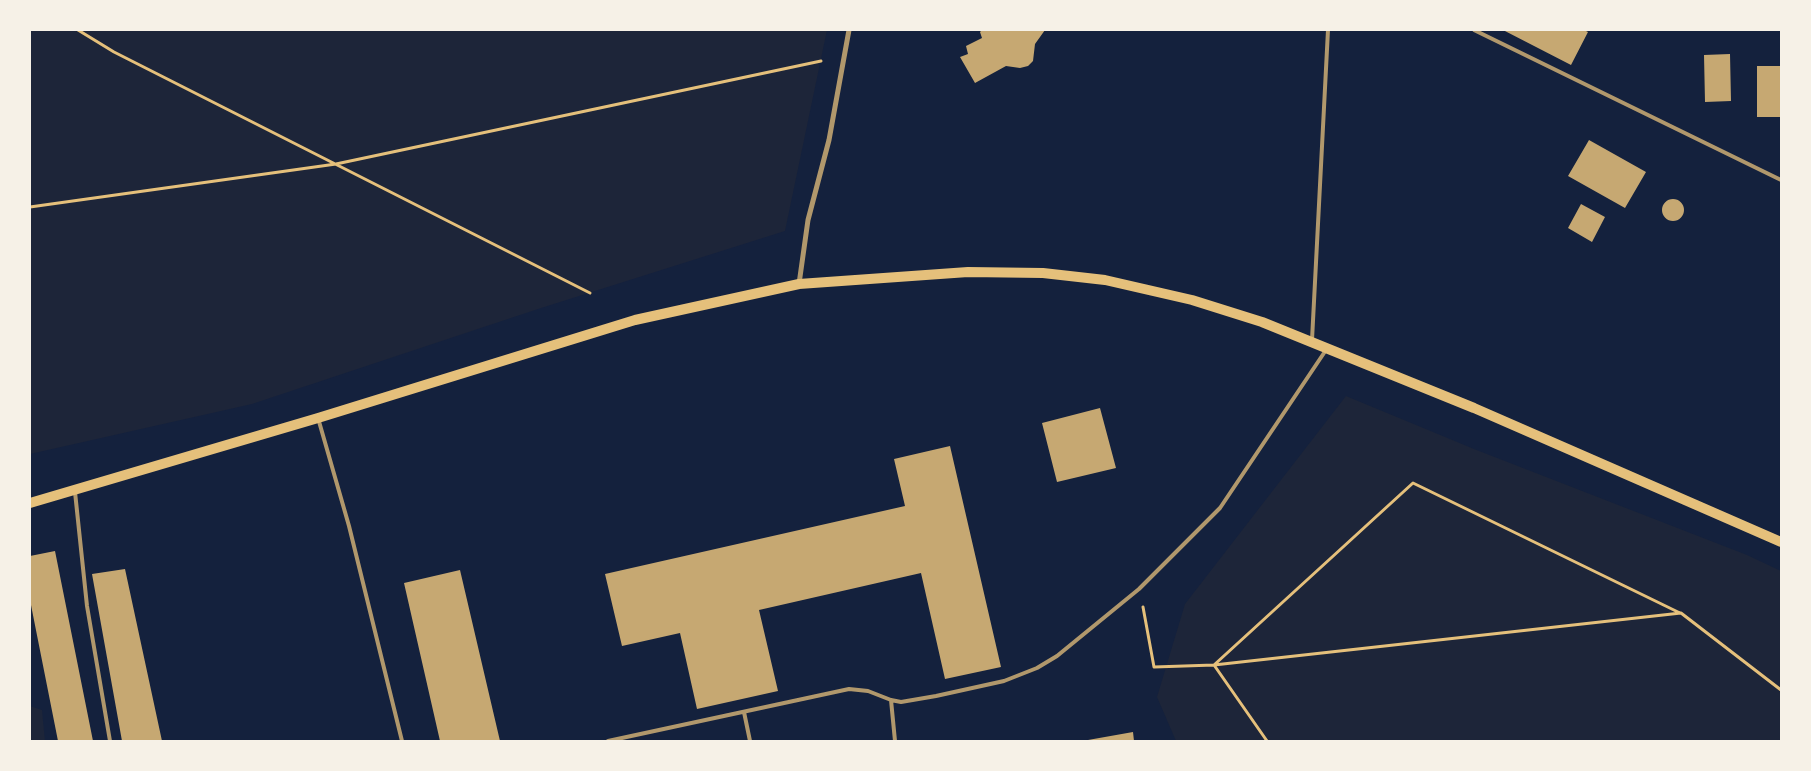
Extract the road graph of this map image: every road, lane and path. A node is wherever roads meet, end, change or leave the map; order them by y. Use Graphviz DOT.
graph roads {
  1 [pos="78,30"];
  2 [pos="849,30"];
  3 [pos="1328,30"];
  4 [pos="1474,30"];
  5 [pos="820,61"];
  6 [pos="336,164"];
  7 [pos="1781,180"];
  8 [pos="30,207"];
  9 [pos="799,284"];
  10 [pos="590,293"];
  11 [pos="1312,342"];
  12 [pos="1327,348"];
  13 [pos="318,418"];
  14 [pos="74,490"];
  15 [pos="30,503"];
  16 [pos="1781,542"];
  17 [pos="1139,589"];
  18 [pos="1681,613"];
  19 [pos="1214,665"];
  20 [pos="1781,690"];
  21 [pos="891,700"];
  22 [pos="744,712"];
  23 [pos="110,741"];
  24 [pos="402,741"];
  25 [pos="608,741"];
  26 [pos="750,741"];
  27 [pos="895,741"];
  28 [pos="1268,741"];
  1 -- 6 [label="path"];
  2 -- 9 [label="street"];
  3 -- 11 [label="lane"];
  4 -- 7 [label="lane"];
  5 -- 6 [label="path"];
  6 -- 8 [label="path"];
  6 -- 10 [label="path"];
  9 -- 11 [label="main road"];
  9 -- 13 [label="main road"];
  11 -- 12 [label="main road"];
  12 -- 16 [label="main road"];
  12 -- 17 [label="lane"];
  13 -- 14 [label="main road"];
  13 -- 24 [label="lane"];
  14 -- 15 [label="main road"];
  14 -- 23 [label="lane"];
  17 -- 19 [label="path"];
  17 -- 21 [label="lane"];
  18 -- 19 [label="path"];
  18 -- 19 [label="path"];
  18 -- 20 [label="path"];
  19 -- 28 [label="path"];
  21 -- 22 [label="lane"];
  21 -- 27 [label="lane"];
  22 -- 25 [label="lane"];
  22 -- 26 [label="lane"];
}
